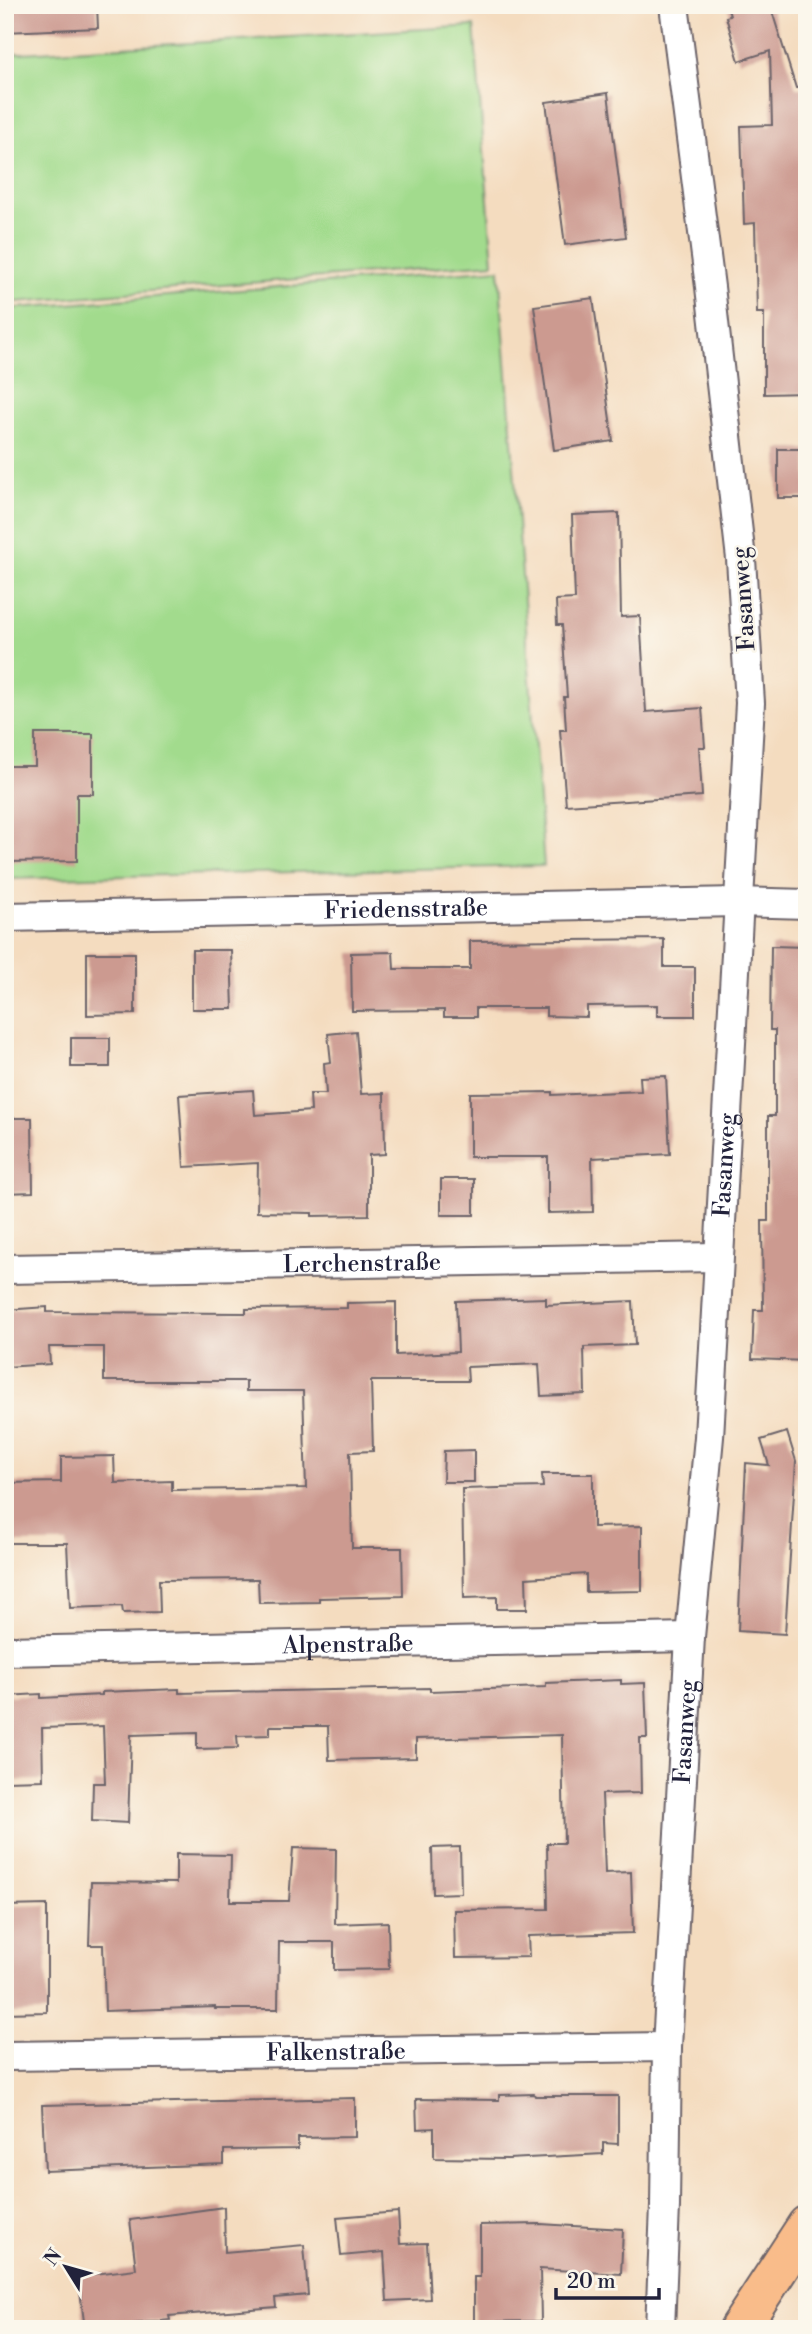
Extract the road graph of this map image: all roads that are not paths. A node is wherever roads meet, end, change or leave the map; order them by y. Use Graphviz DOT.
graph roads {
  1 [pos="674,5"];
  2 [pos="738,902"];
  3 [pos="807,904"];
  4 [pos="5,917"];
  5 [pos="718,1257"];
  6 [pos="5,1269"];
  7 [pos="690,1637"];
  8 [pos="5,1651"];
  9 [pos="667,2047"];
  10 [pos="5,2056"];
  11 [pos="807,2225"];
  12 [pos="660,2329"];
  13 [pos="739,2329"];
  1 -- 2 [label="street, Fasanweg"];
  2 -- 3 [label="street, Friedensstraße"];
  2 -- 4 [label="street, Friedensstraße"];
  2 -- 5 [label="street, Fasanweg"];
  5 -- 6 [label="street, Lerchenstraße"];
  5 -- 7 [label="street, Fasanweg"];
  7 -- 8 [label="street, Alpenstraße"];
  7 -- 9 [label="street, Fasanweg"];
  9 -- 10 [label="street, Falkenstraße"];
  9 -- 12 [label="street, Fasanweg"];
  11 -- 13 [label="highway"];
}
